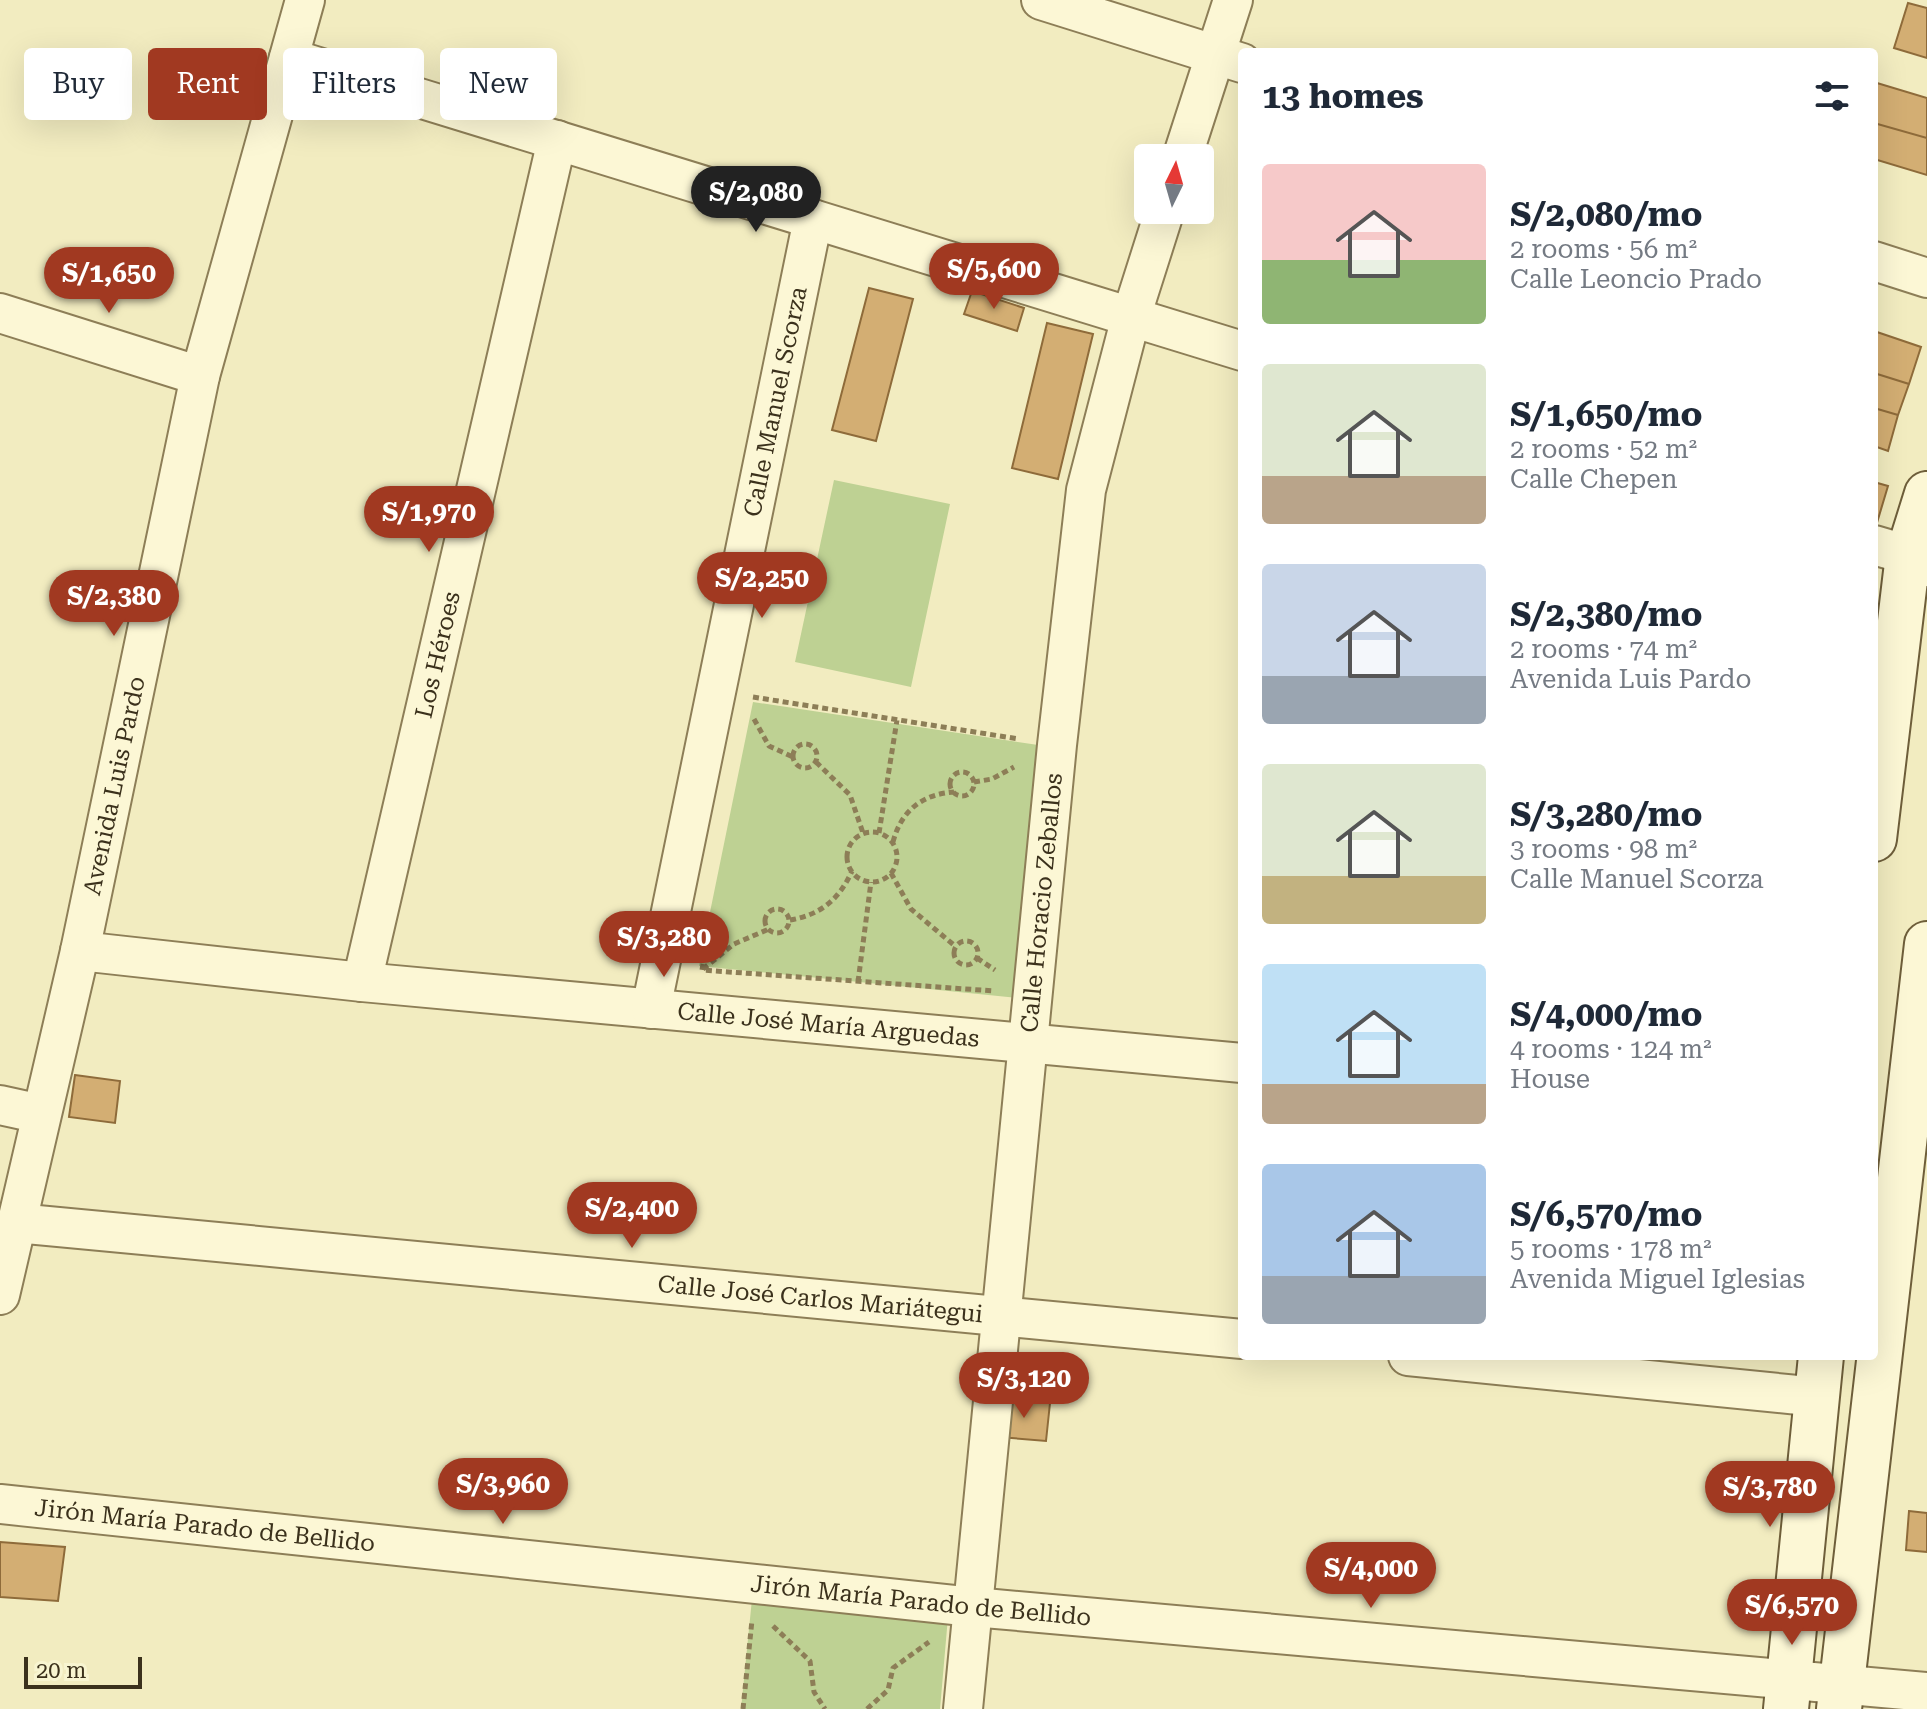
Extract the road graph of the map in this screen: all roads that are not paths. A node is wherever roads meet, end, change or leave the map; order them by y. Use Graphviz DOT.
graph roads {
  1 [pos="305,0"];
  2 [pos="1041,0"];
  3 [pos="1233,0"];
  4 [pos="292,48"];
  5 [pos="1229,58"];
  6 [pos="283,79"];
  7 [pos="424,99"];
  8 [pos="557,140"];
  9 [pos="1189,144"];
  10 [pos="813,219"];
  11 [pos="1161,224"];
  12 [pos="1878,262"];
  13 [pos="1927,278"];
  14 [pos="0,313"];
  15 [pos="1131,317"];
  16 [pos="1238,350"];
  17 [pos="200,376"];
  18 [pos="1927,494"];
  19 [pos="1903,555"];
  20 [pos="1878,800"];
  21 [pos="80,951"];
  22 [pos="1926,963"];
  23 [pos="362,982"];
  24 [pos="651,1009"];
  25 [pos="1028,1042"];
  26 [pos="1238,1063"];
  27 [pos="0,1105"];
  28 [pos="41,1114"];
  29 [pos="16,1223"];
  30 [pos="0,1295"];
  31 [pos="1001,1315"];
  32 [pos="1238,1339"];
  33 [pos="1490,1360"];
  34 [pos="1819,1376"];
  35 [pos="0,1504"];
  36 [pos="973,1607"];
  37 [pos="1927,1692"];
  38 [pos="1787,1694"];
  39 [pos="1840,1696"];
  40 [pos="963,1709"];
  1 -- 4 [label="street, Avenida Luis Pardo"];
  2 -- 5 [label="street"];
  3 -- 5 [label="street"];
  5 -- 9 [label="street"];
  6 -- 17 [label="street, Avenida Luis Pardo"];
  7 -- 8 [label="street"];
  8 -- 10 [label="street"];
  8 -- 23 [label="street, Los Héroes"];
  10 -- 15 [label="street"];
  10 -- 24 [label="street, Calle Manuel Scorza"];
  11 -- 15 [label="street, Calle Horacio Zeballos"];
  12 -- 13 [label="street"];
  14 -- 17 [label="street"];
  15 -- 16 [label="street"];
  15 -- 25 [label="street, Calle Horacio Zeballos"];
  17 -- 21 [label="street, Avenida Luis Pardo"];
  18 -- 19 [label="main road"];
  19 -- 20 [label="main road"];
  21 -- 23 [label="street, Calle José María Arguedas"];
  21 -- 28 [label="street, Avenida Luis Pardo"];
  22 -- 39 [label="main road"];
  23 -- 24 [label="street, Calle José María Arguedas"];
  24 -- 25 [label="street, Calle José María Arguedas"];
  25 -- 26 [label="street, Calle José María Arguedas"];
  25 -- 31 [label="street, Calle Horacio Zeballos"];
  27 -- 28 [label="street"];
  28 -- 29 [label="street, Avenida Luis Pardo"];
  29 -- 30 [label="street, Avenida Luis Pardo"];
  29 -- 31 [label="street, Calle José Carlos Mariátegui"];
  31 -- 32 [label="street, Calle José Carlos Mariátegui"];
  31 -- 36 [label="street, Calle Horacio Zeballos"];
  33 -- 34 [label="street"];
  34 -- 38 [label="main road"];
  35 -- 36 [label="street, Jirón María Parado de Bellido"];
  36 -- 38 [label="street, Jirón María Parado de Bellido"];
  36 -- 40 [label="street, Calle Horacio Zeballos"];
  37 -- 39 [label="street, Jirón María Parado de Bellido"];
  38 -- 39 [label="street, Jirón María Parado de Bellido"];
}
